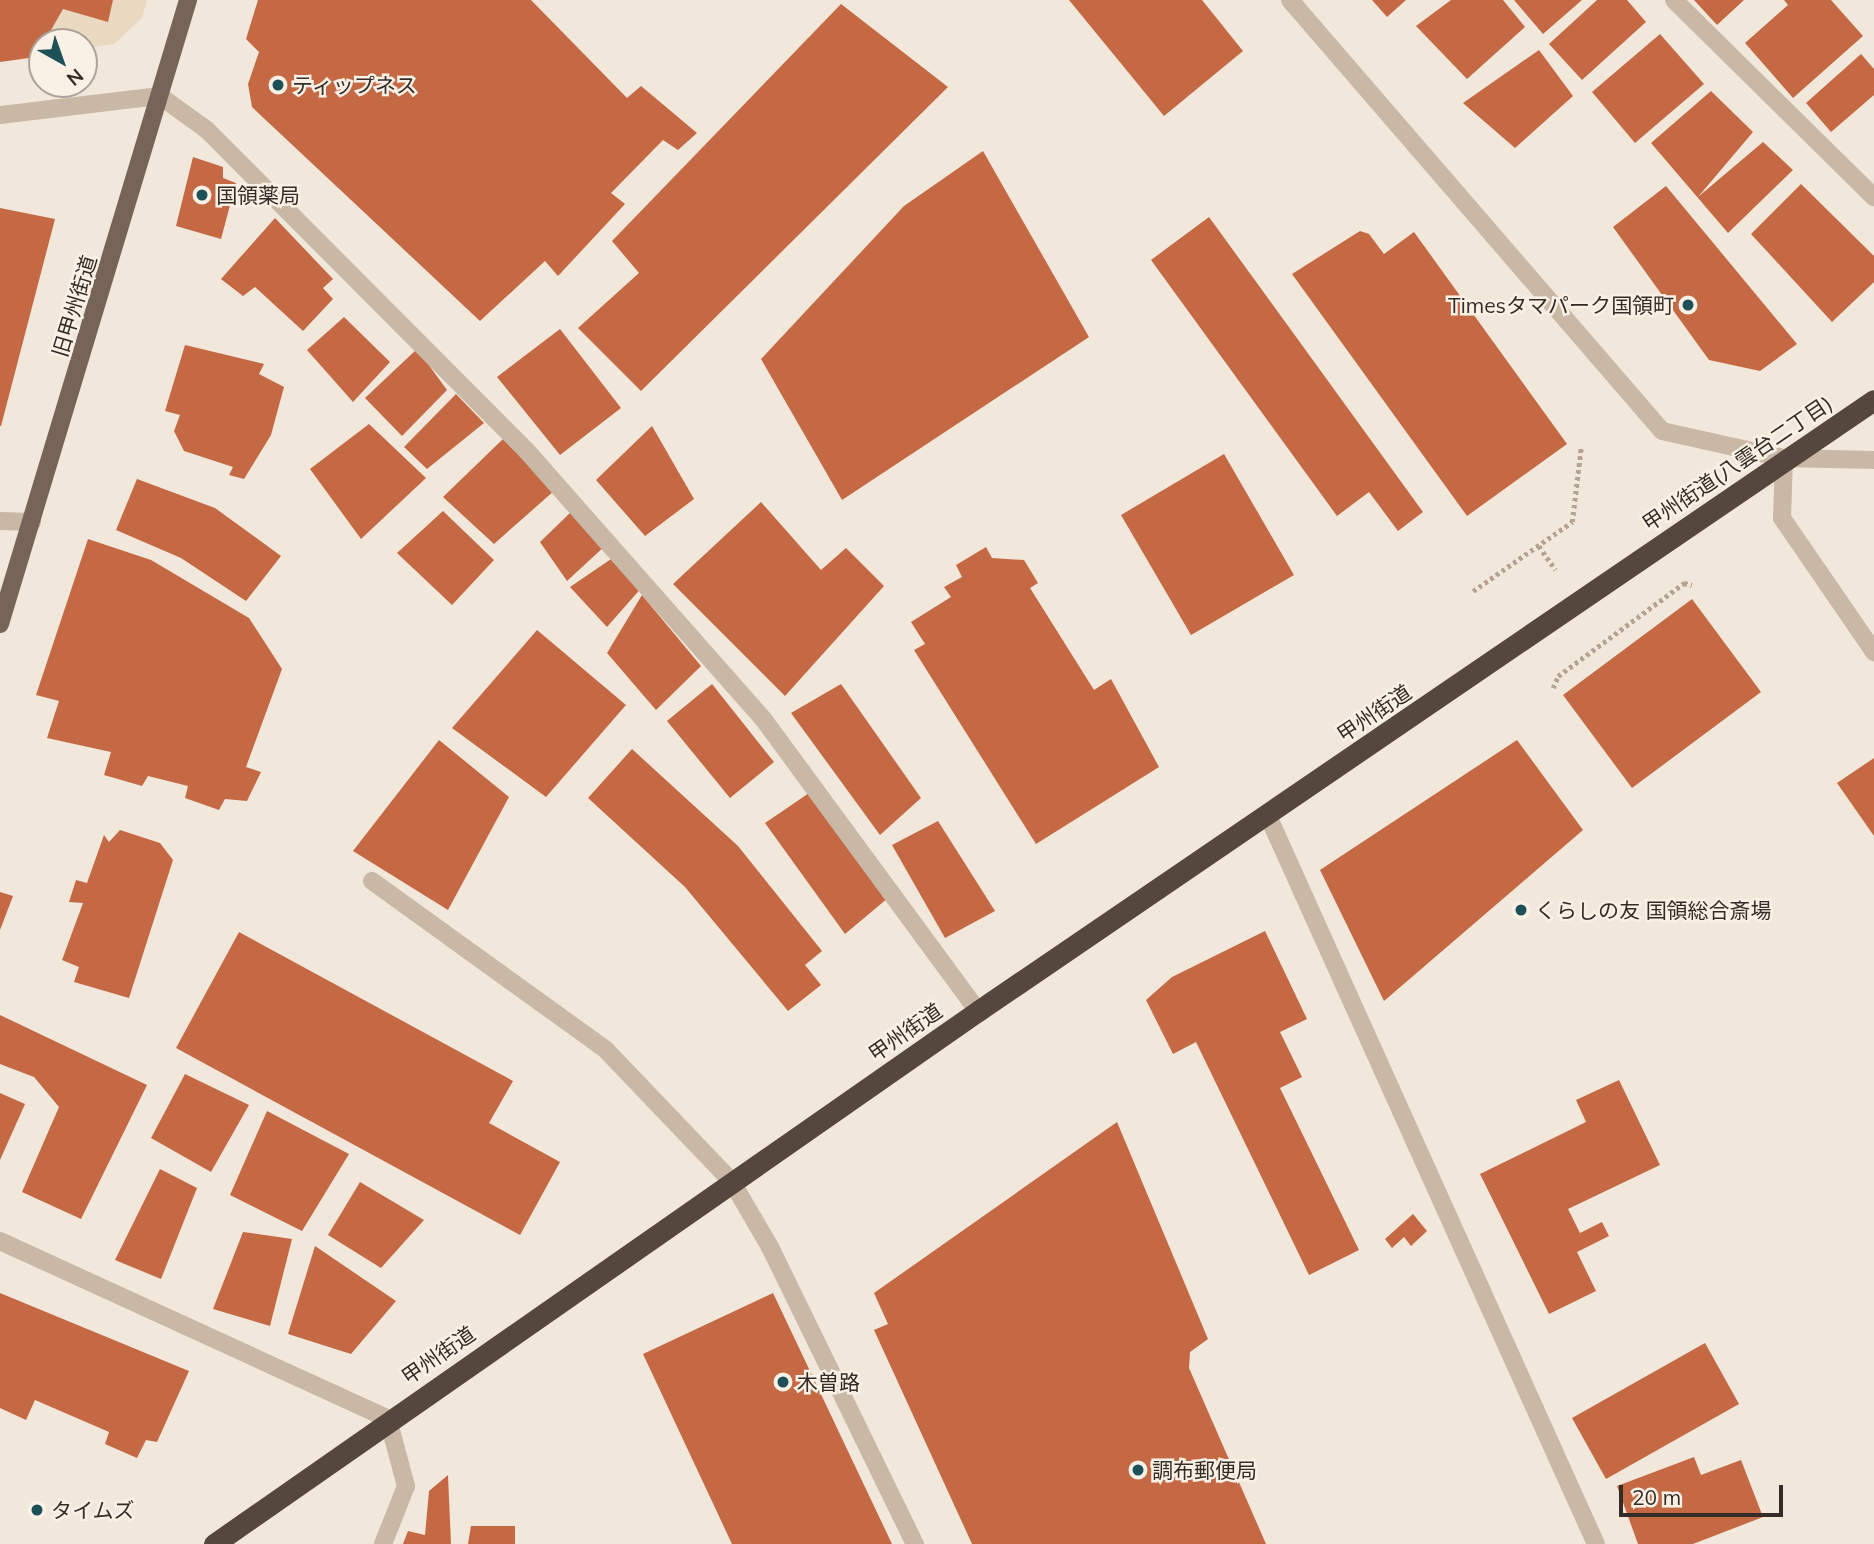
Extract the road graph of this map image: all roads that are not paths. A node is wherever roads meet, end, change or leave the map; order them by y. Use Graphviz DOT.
graph roads {
  1 [pos="188,0"];
  2 [pos="1290,0"];
  3 [pos="1674,0"];
  4 [pos="160,96"];
  5 [pos="0,115"];
  6 [pos="1874,197"];
  7 [pos="1874,400"];
  8 [pos="1784,458"];
  9 [pos="1874,460"];
  10 [pos="0,521"];
  11 [pos="32,522"];
  12 [pos="1628,568"];
  13 [pos="0,624"];
  14 [pos="1874,652"];
  15 [pos="1268,816"];
  16 [pos="373,881"];
  17 [pos="978,1011"];
  18 [pos="732,1182"];
  19 [pos="0,1241"];
  20 [pos="388,1419"];
  21 [pos="214,1544"];
  22 [pos="383,1544"];
  23 [pos="915,1544"];
  24 [pos="1597,1544"];
  1 -- 4 [label="main road, 旧甲州街道"];
  2 -- 8 [label="street"];
  3 -- 6 [label="street"];
  4 -- 5 [label="street"];
  4 -- 11 [label="main road, 旧甲州街道"];
  4 -- 17 [label="street"];
  7 -- 8 [label="highway, 甲州街道(八雲台二丁目)"];
  8 -- 9 [label="street"];
  8 -- 12 [label="highway, 甲州街道(八雲台二丁目)"];
  8 -- 14 [label="street"];
  10 -- 11 [label="street"];
  11 -- 13 [label="main road, 旧甲州街道"];
  12 -- 15 [label="highway, 甲州街道"];
  15 -- 17 [label="highway, 甲州街道"];
  15 -- 24 [label="street"];
  16 -- 18 [label="street"];
  17 -- 18 [label="highway, 甲州街道"];
  18 -- 20 [label="highway, 甲州街道"];
  18 -- 23 [label="street"];
  19 -- 20 [label="street"];
  20 -- 21 [label="highway, 甲州街道"];
  20 -- 22 [label="street"];
}
